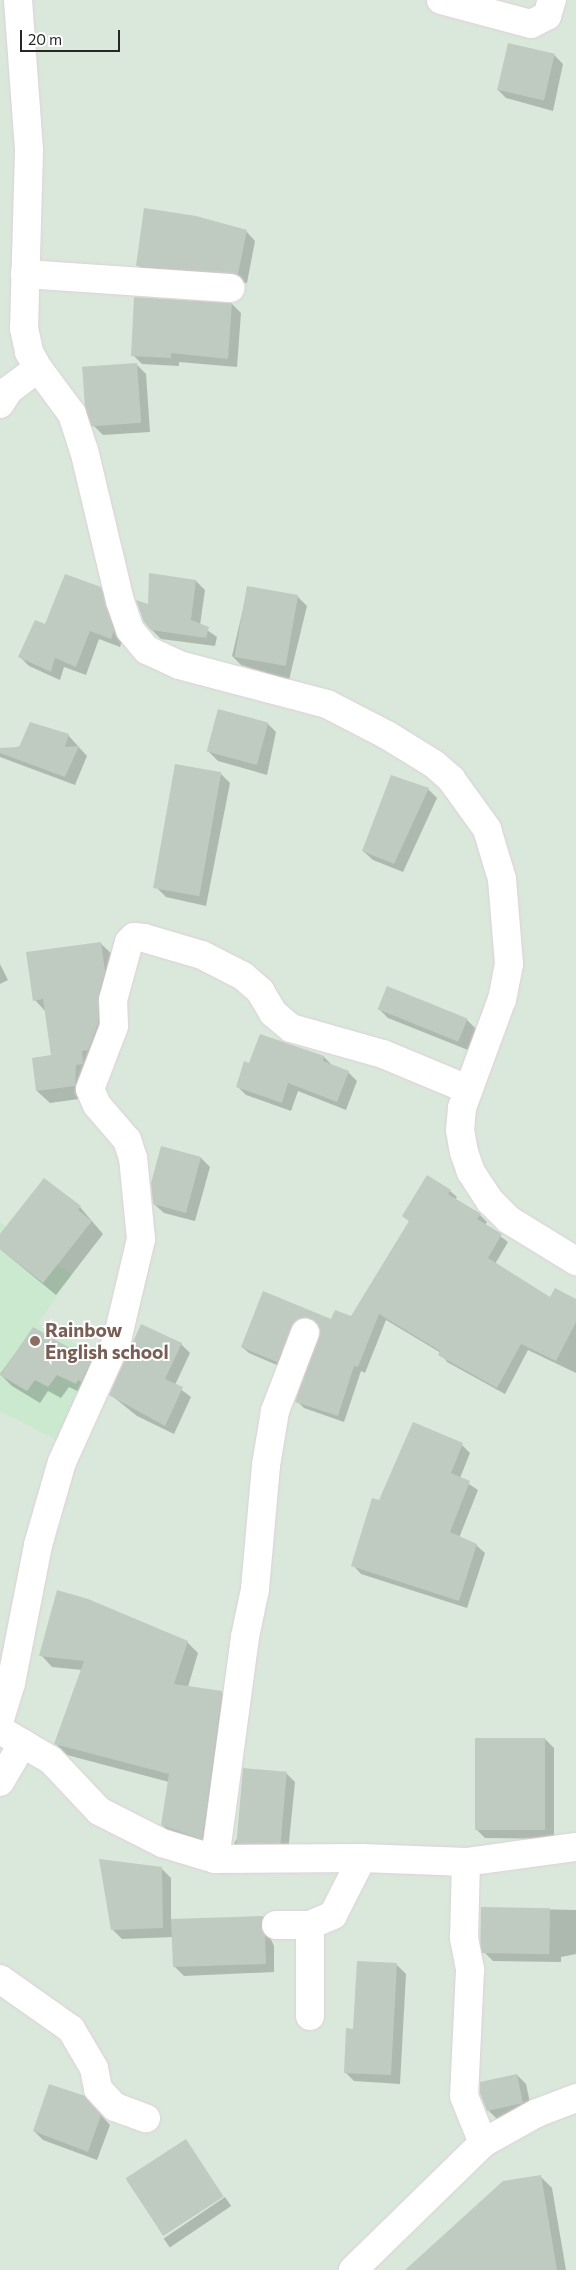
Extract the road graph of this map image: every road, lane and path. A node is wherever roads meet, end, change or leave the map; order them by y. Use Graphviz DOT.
graph roads {
  1 [pos="18,0"];
  2 [pos="441,0"];
  3 [pos="552,0"];
  4 [pos="26,274"];
  5 [pos="231,288"];
  6 [pos="38,368"];
  7 [pos="0,404"];
  8 [pos="467,1089"];
  9 [pos="576,1261"];
  10 [pos="305,1333"];
  11 [pos="0,1719"];
  12 [pos="12,1737"];
  13 [pos="0,1782"];
  14 [pos="576,1847"];
  15 [pos="362,1858"];
  16 [pos="215,1859"];
  17 [pos="466,1862"];
  18 [pos="276,1925"];
  19 [pos="310,1925"];
  20 [pos="0,1979"];
  21 [pos="310,2016"];
  22 [pos="576,2098"];
  23 [pos="146,2118"];
  24 [pos="483,2143"];
  25 [pos="353,2270"];
  1 -- 4 [label="street"];
  2 -- 3 [label="street"];
  4 -- 5 [label="street"];
  4 -- 6 [label="street"];
  6 -- 7 [label="street"];
  6 -- 8 [label="street"];
  8 -- 9 [label="street"];
  8 -- 11 [label="street"];
  10 -- 16 [label="street"];
  12 -- 13 [label="street"];
  12 -- 16 [label="street"];
  14 -- 17 [label="street"];
  15 -- 16 [label="street"];
  15 -- 17 [label="street"];
  15 -- 19 [label="street"];
  17 -- 24 [label="street"];
  18 -- 19 [label="street"];
  19 -- 21 [label="street"];
  20 -- 23 [label="street"];
  22 -- 24 [label="street"];
  24 -- 25 [label="street"];
}
